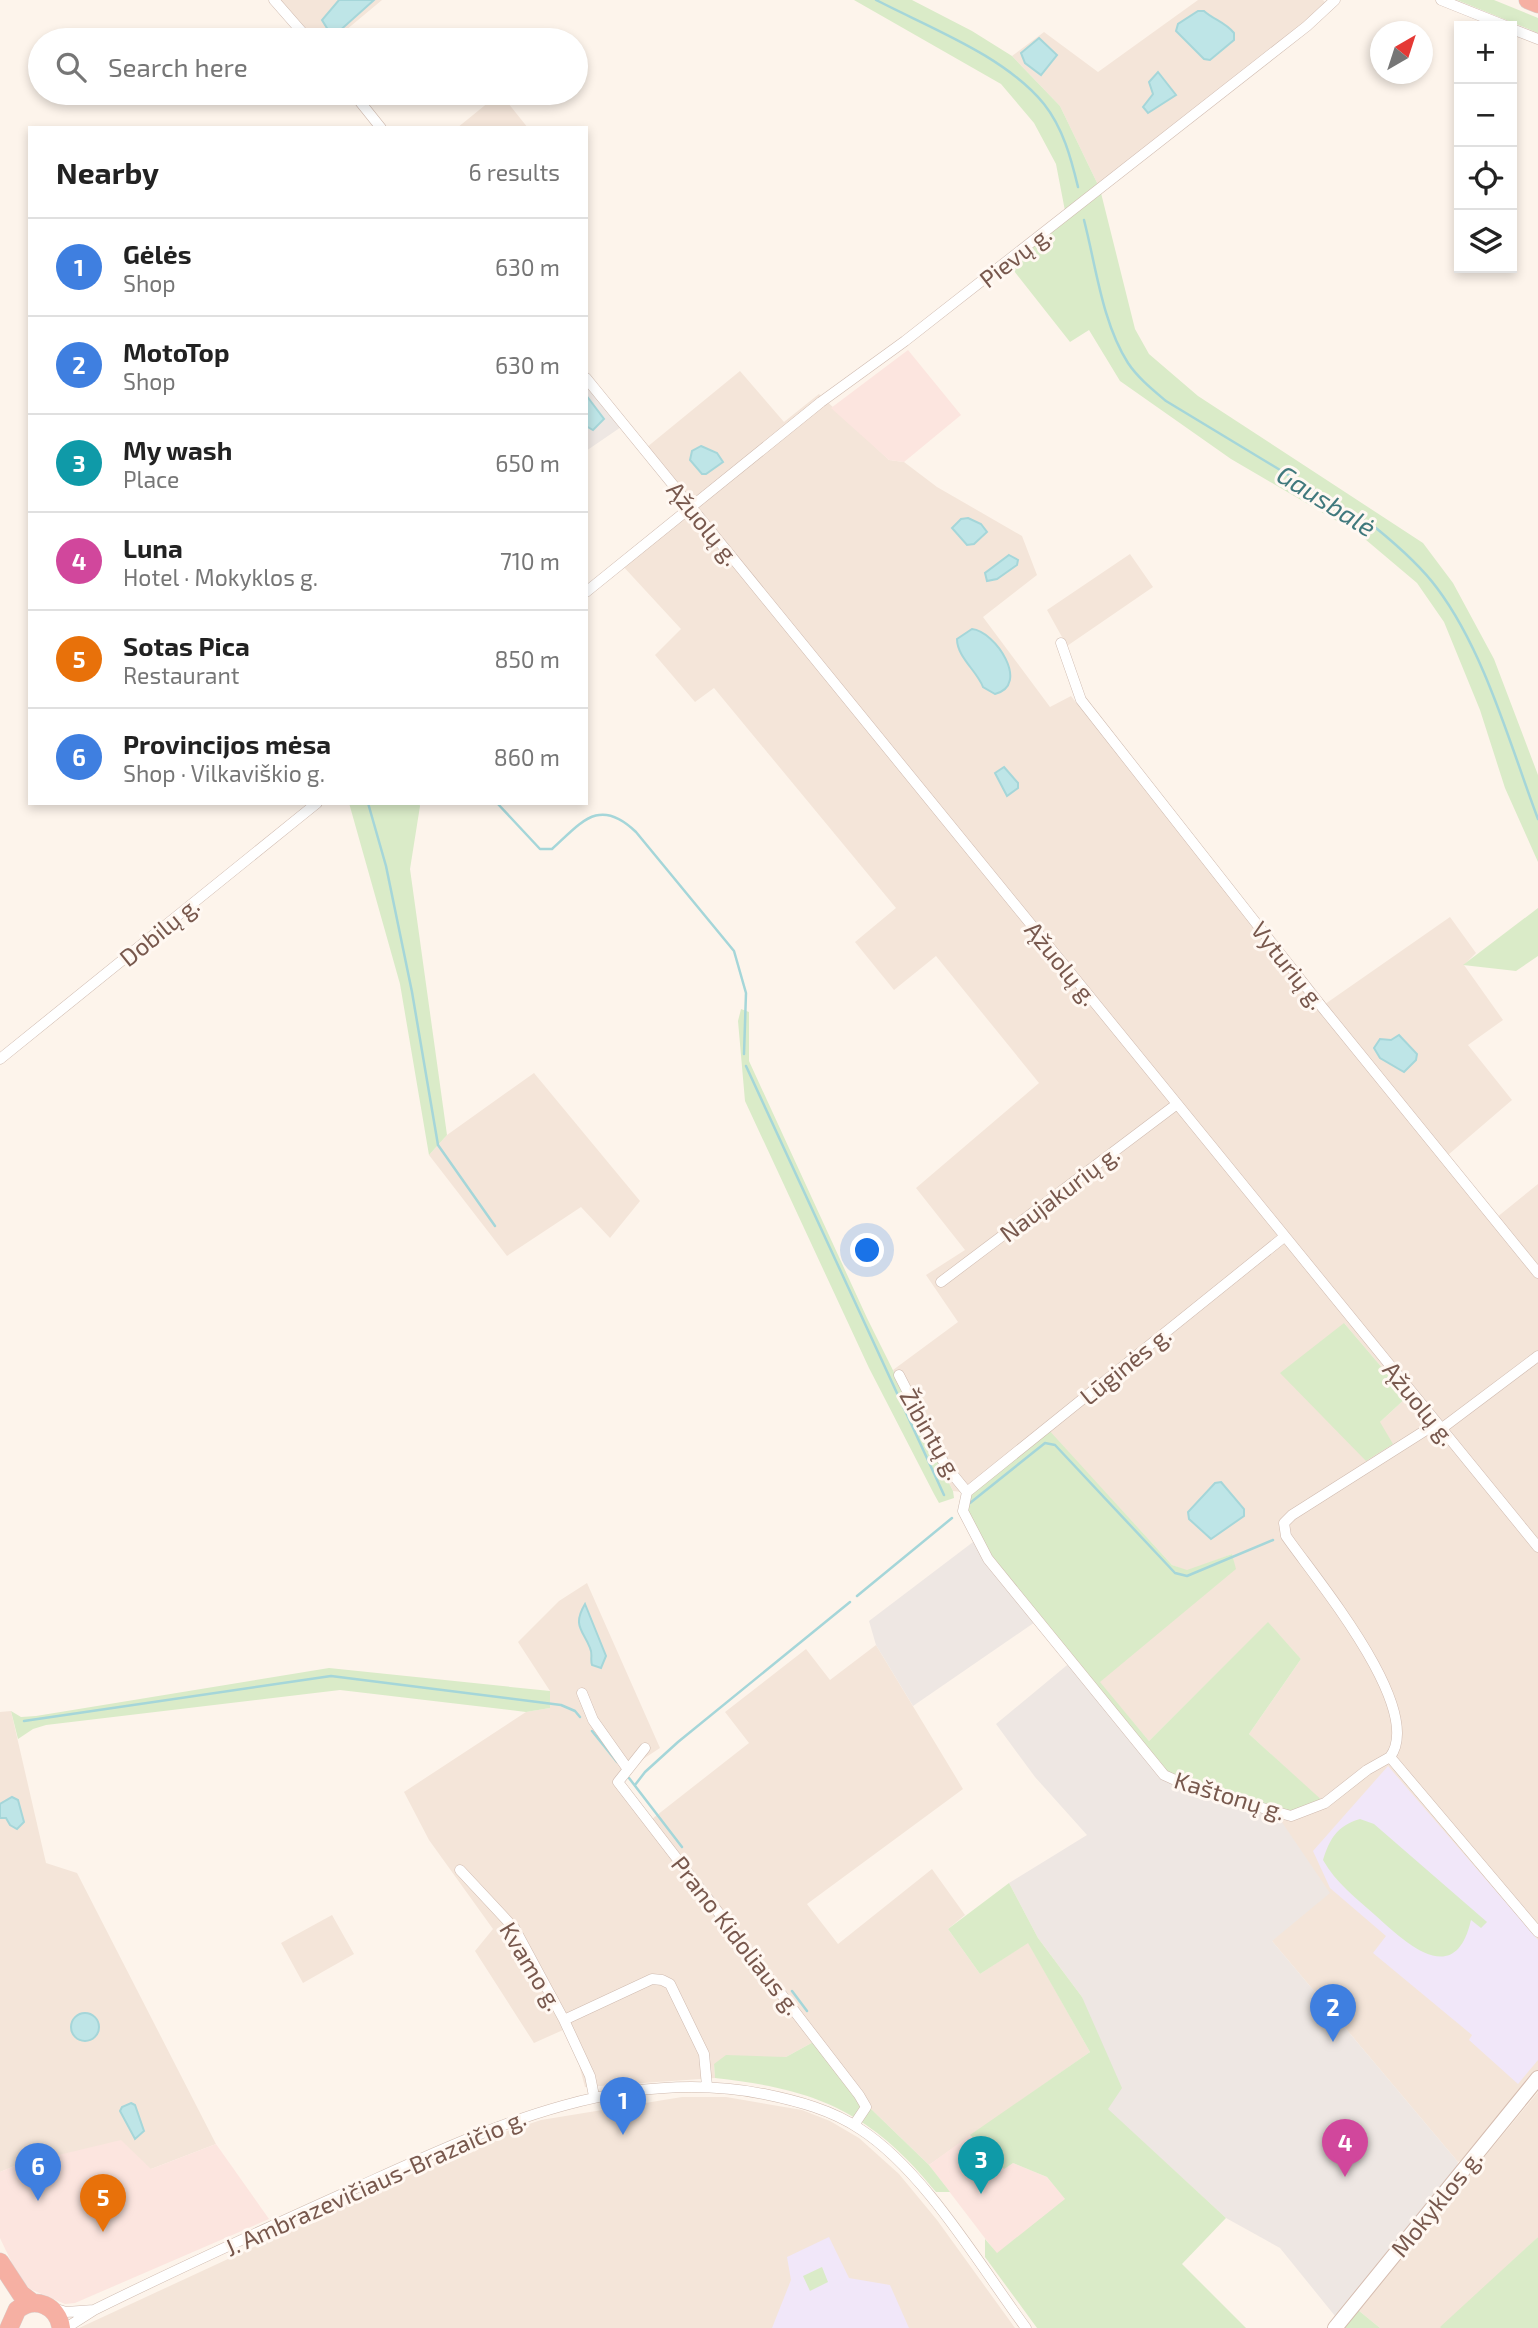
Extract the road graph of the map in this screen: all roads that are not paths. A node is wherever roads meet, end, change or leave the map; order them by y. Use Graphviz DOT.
graph roads {
  1 [pos="274,0"];
  2 [pos="1335,0"];
  3 [pos="1441,0"];
  4 [pos="1528,0"];
  5 [pos="1538,4"];
  6 [pos="1494,21"];
  7 [pos="298,28"];
  8 [pos="1517,31"];
  9 [pos="1538,39"];
  10 [pos="363,105"];
  11 [pos="379,126"];
  12 [pos="588,381"];
  13 [pos="692,508"];
  14 [pos="588,590"];
  15 [pos="1061,643"];
  16 [pos="315,805"];
  17 [pos="0,1059"];
  18 [pos="1177,1104"];
  19 [pos="1284,1237"];
  20 [pos="1538,1273"];
  21 [pos="941,1282"];
  22 [pos="1538,1356"];
  23 [pos="899,1375"];
  24 [pos="1439,1426"];
  25 [pos="967,1492"];
  26 [pos="1538,1547"];
  27 [pos="582,1693"];
  28 [pos="645,1748"];
  29 [pos="1390,1757"];
  30 [pos="626,1768"];
  31 [pos="460,1870"];
  32 [pos="1538,1932"];
  33 [pos="564,2020"];
  34 [pos="1538,2078"];
  35 [pos="707,2086"];
  36 [pos="594,2096"];
  37 [pos="854,2125"];
  38 [pos="0,2262"];
  39 [pos="0,2279"];
  40 [pos="41,2305"];
  41 [pos="94,2310"];
  42 [pos="10,2324"];
  43 [pos="63,2328"];
  44 [pos="1026,2328"];
  45 [pos="1335,2328"];
  1 -- 7 [label="street"];
  2 -- 13 [label="street, Pievų g."];
  3 -- 6 [label="street"];
  4 -- 5 [label="highway"];
  8 -- 9 [label="street"];
  10 -- 11 [label="street"];
  12 -- 13 [label="street, Ąžuolų g."];
  13 -- 14 [label="street"];
  13 -- 18 [label="street, Ąžuolų g."];
  15 -- 20 [label="street, Vyturių g."];
  16 -- 17 [label="street, Dobilų g."];
  18 -- 19 [label="street, Ąžuolų g."];
  18 -- 21 [label="street, Naujakurių g."];
  19 -- 24 [label="street, Ąžuolų g."];
  19 -- 25 [label="street, Lūginės g."];
  22 -- 24 [label="street"];
  23 -- 25 [label="street, Žibintų g."];
  24 -- 26 [label="street, Ąžuolų g."];
  24 -- 29 [label="street"];
  25 -- 29 [label="street, Kaštonų g."];
  27 -- 30 [label="street"];
  28 -- 30 [label="street"];
  29 -- 32 [label="street"];
  30 -- 37 [label="street, Prano Kidoliaus g."];
  31 -- 33 [label="street, Kvamo g."];
  33 -- 35 [label="street, Kvamo g."];
  33 -- 36 [label="street"];
  34 -- 45 [label="main road, Mokyklos g."];
  35 -- 36 [label="street, J. Ambrazevičiaus-Brazaičio g."];
  35 -- 37 [label="street, J. Ambrazevičiaus-Brazaičio g."];
  36 -- 41 [label="street, J. Ambrazevičiaus-Brazaičio g."];
  37 -- 44 [label="street, J. Ambrazevičiaus-Brazaičio g."];
  38 -- 40 [label="highway"];
  39 -- 42 [label="highway"];
  40 -- 41 [label="street"];
  40 -- 42 [label="highway"];
  40 -- 43 [label="highway"];
  41 -- 43 [label="street, J. Ambrazevičiaus-Brazaičio g."];
}
